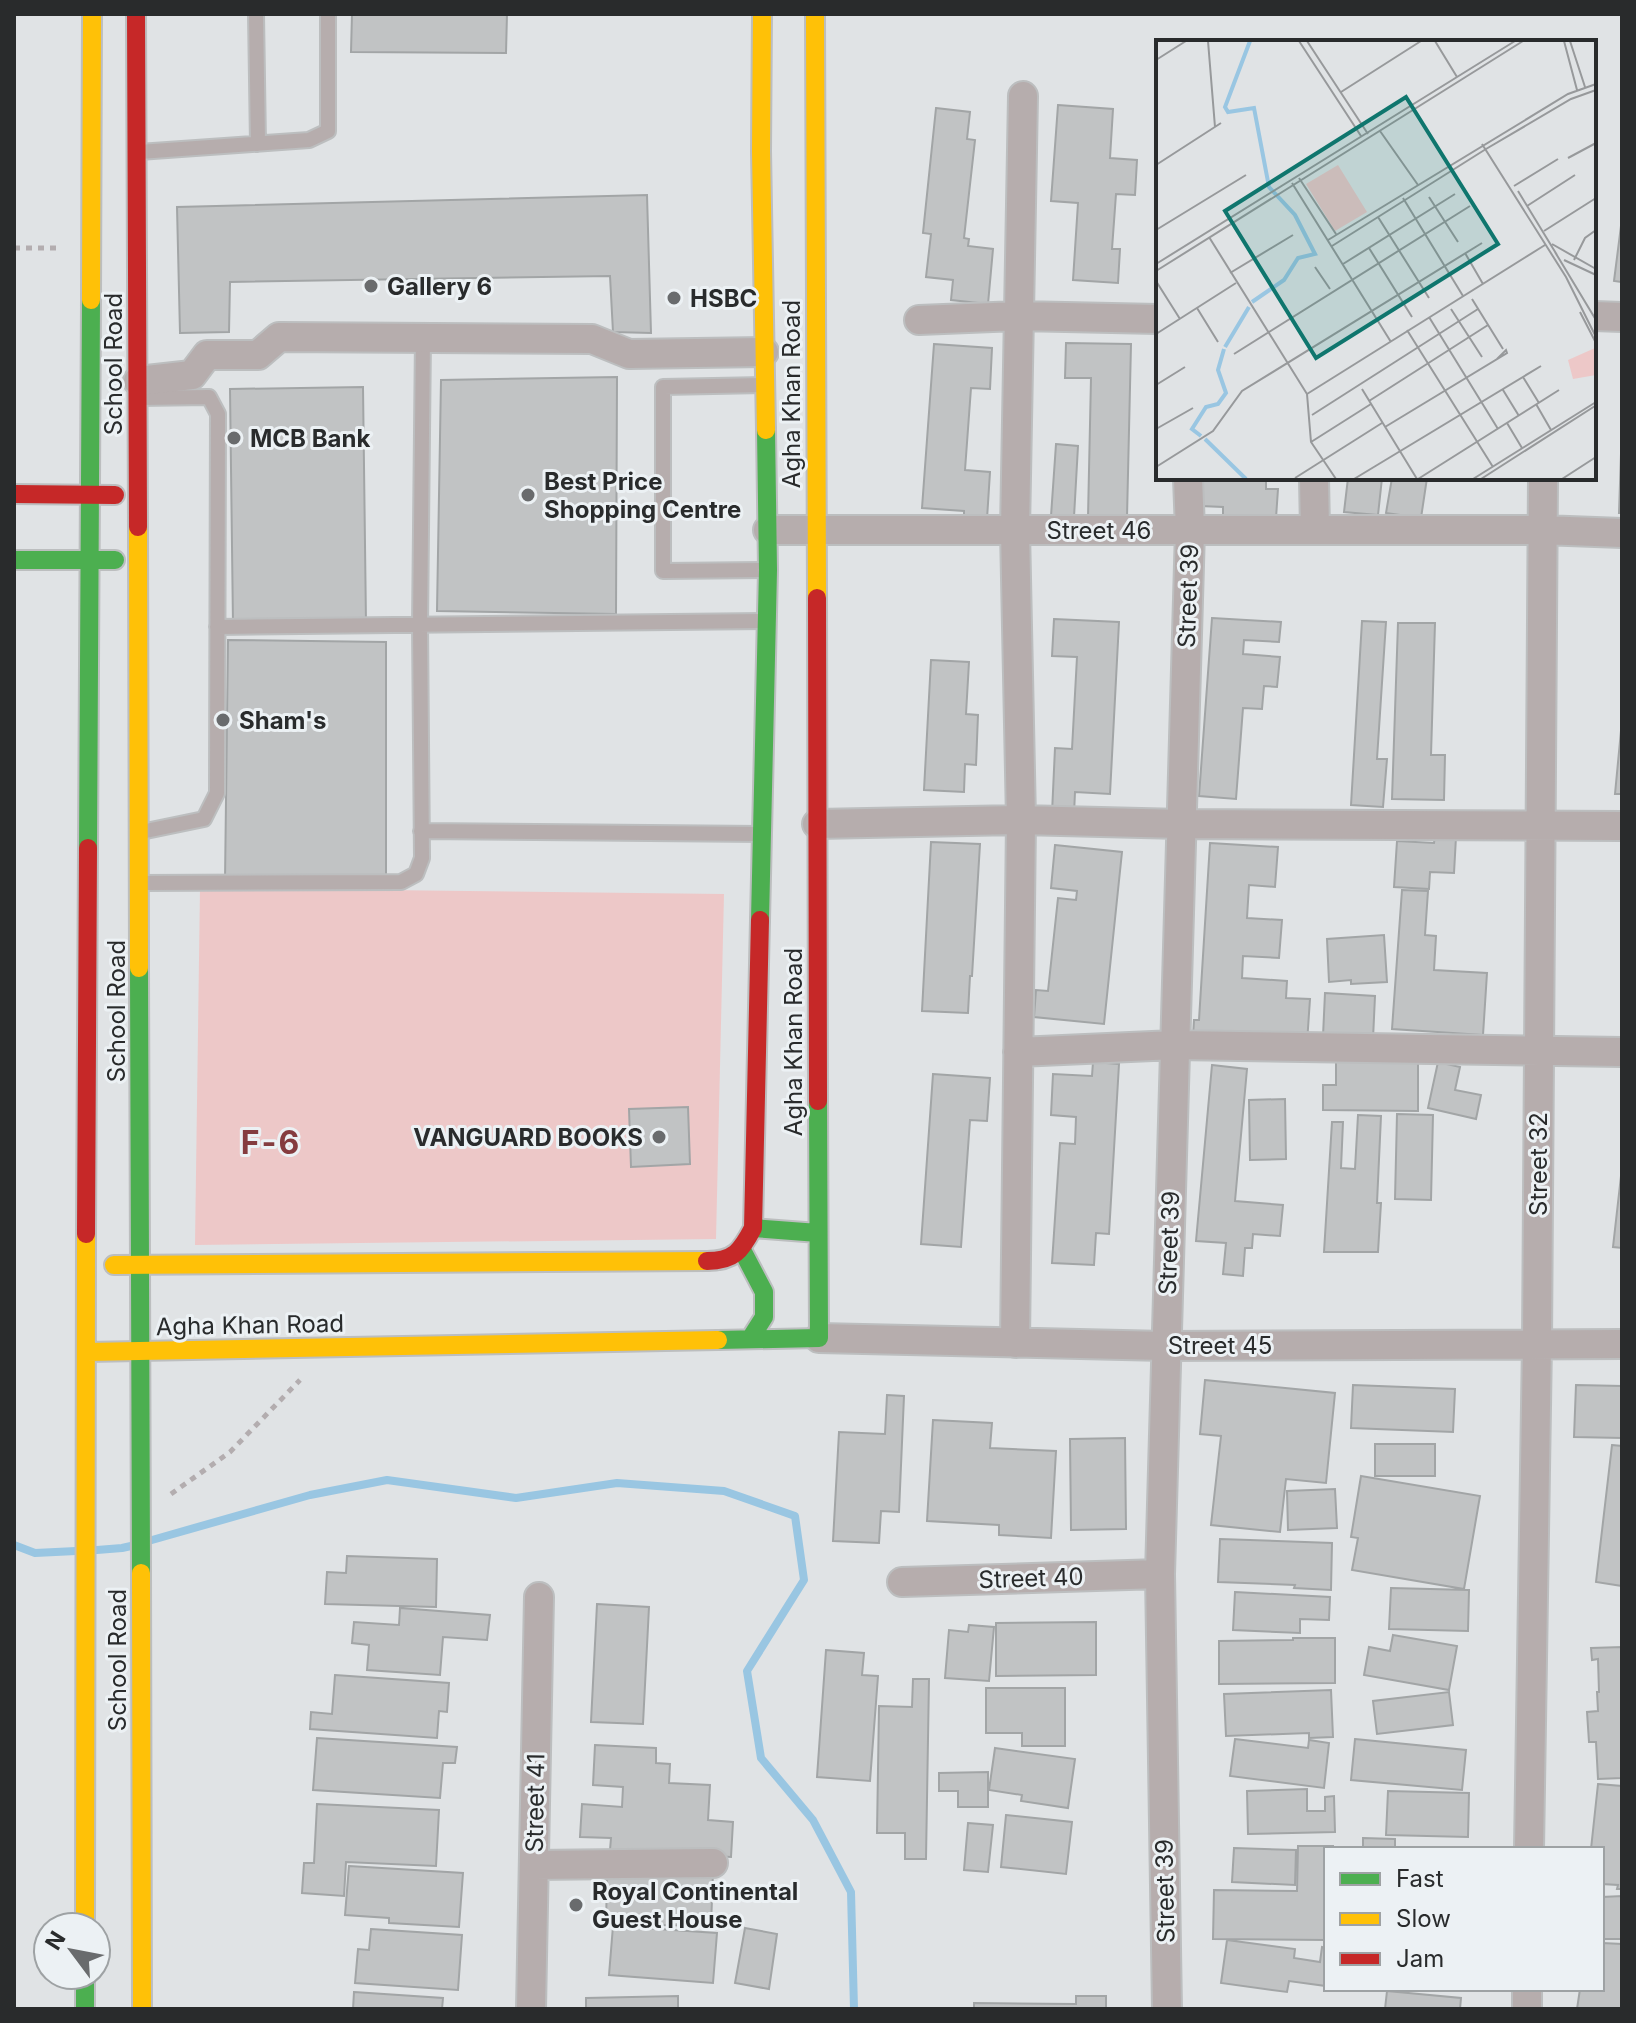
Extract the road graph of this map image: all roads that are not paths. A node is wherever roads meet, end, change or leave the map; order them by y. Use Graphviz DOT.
graph roads {
  1 [pos="92,14"];
  2 [pos="136,14"];
  3 [pos="256,14"];
  4 [pos="328,14"];
  5 [pos="762,14"];
  6 [pos="815,14"];
  7 [pos="1023,96"];
  8 [pos="258,144"];
  9 [pos="136,152"];
  10 [pos="1019,316"];
  11 [pos="1596,316"];
  12 [pos="1622,317"];
  13 [pos="1156,319"];
  14 [pos="919,320"];
  15 [pos="423,337"];
  16 [pos="764,352"];
  17 [pos="765,385"];
  18 [pos="138,390"];
  19 [pos="1188,480"];
  20 [pos="1314,480"];
  21 [pos="1543,480"];
  22 [pos="90,493"];
  23 [pos="14,494"];
  24 [pos="137,496"];
  25 [pos="768,530"];
  26 [pos="815,530"];
  27 [pos="1015,530"];
  28 [pos="1190,530"];
  29 [pos="1315,530"];
  30 [pos="1542,530"];
  31 [pos="1622,533"];
  32 [pos="14,560"];
  33 [pos="90,560"];
  34 [pos="138,560"];
  35 [pos="768,570"];
  36 [pos="767,621"];
  37 [pos="420,625"];
  38 [pos="217,627"];
  39 [pos="1021,820"];
  40 [pos="817,824"];
  41 [pos="1181,824"];
  42 [pos="1540,825"];
  43 [pos="1622,826"];
  44 [pos="421,831"];
  45 [pos="140,832"];
  46 [pos="762,834"];
  47 [pos="140,883"];
  48 [pos="1175,1045"];
  49 [pos="1539,1050"];
  50 [pos="1018,1052"];
  51 [pos="1622,1052"];
  52 [pos="753,1228"];
  53 [pos="818,1233"];
  54 [pos="742,1250"];
  55 [pos="140,1264"];
  56 [pos="86,1265"];
  57 [pos="819,1338"];
  58 [pos="750,1339"];
  59 [pos="1015,1343"];
  60 [pos="1537,1343"];
  61 [pos="1622,1344"];
  62 [pos="1165,1346"];
  63 [pos="140,1351"];
  64 [pos="87,1352"];
  65 [pos="1160,1574"];
  66 [pos="902,1582"];
  67 [pos="539,1597"];
  68 [pos="1529,1847"];
  69 [pos="713,1863"];
  70 [pos="534,1865"];
  71 [pos="85,1911"];
  72 [pos="142,2009"];
  73 [pos="531,2009"];
  74 [pos="1167,2009"];
  1 -- 22 [label="street, School Road"];
  2 -- 9 [label="street, School Road"];
  3 -- 8 [label="lane"];
  4 -- 8 [label="lane"];
  5 -- 16 [label="street, Agha Khan Road"];
  6 -- 26 [label="street, Agha Khan Road"];
  7 -- 10 [label="street"];
  8 -- 9 [label="lane"];
  9 -- 18 [label="street, School Road"];
  10 -- 13 [label="street"];
  10 -- 14 [label="street"];
  10 -- 27 [label="street"];
  11 -- 12 [label="street"];
  15 -- 16 [label="street"];
  15 -- 18 [label="street"];
  15 -- 37 [label="lane"];
  16 -- 17 [label="street, Agha Khan Road"];
  17 -- 25 [label="street, Agha Khan Road"];
  17 -- 35 [label="lane"];
  18 -- 24 [label="street, School Road"];
  18 -- 38 [label="lane"];
  19 -- 28 [label="street, Street 39"];
  20 -- 29 [label="street"];
  21 -- 30 [label="street, Street 32"];
  22 -- 23 [label="street"];
  22 -- 24 [label="street"];
  22 -- 33 [label="street, School Road"];
  24 -- 34 [label="street, School Road"];
  25 -- 26 [label="street, Street 46"];
  25 -- 35 [label="street, Agha Khan Road"];
  26 -- 27 [label="street, Street 46"];
  26 -- 40 [label="street, Agha Khan Road"];
  27 -- 28 [label="street, Street 46"];
  27 -- 39 [label="street"];
  28 -- 29 [label="street, Street 46"];
  28 -- 41 [label="street, Street 39"];
  29 -- 30 [label="street, Street 46"];
  30 -- 31 [label="street, Street 46"];
  30 -- 42 [label="street, Street 32"];
  32 -- 33 [label="street"];
  33 -- 34 [label="street"];
  33 -- 56 [label="street, School Road"];
  34 -- 45 [label="street, School Road"];
  35 -- 36 [label="street, Agha Khan Road"];
  36 -- 37 [label="lane"];
  36 -- 46 [label="street, Agha Khan Road"];
  37 -- 38 [label="lane"];
  37 -- 44 [label="lane"];
  38 -- 45 [label="lane"];
  39 -- 40 [label="street"];
  39 -- 41 [label="street"];
  39 -- 50 [label="street"];
  40 -- 53 [label="street, Agha Khan Road"];
  41 -- 42 [label="street"];
  41 -- 48 [label="street, Street 39"];
  42 -- 43 [label="street"];
  42 -- 49 [label="street, Street 32"];
  44 -- 46 [label="lane"];
  44 -- 47 [label="lane"];
  45 -- 47 [label="street, School Road"];
  46 -- 52 [label="street, Agha Khan Road"];
  47 -- 55 [label="street, School Road"];
  48 -- 49 [label="street"];
  48 -- 50 [label="street"];
  48 -- 62 [label="street, Street 39"];
  49 -- 51 [label="street"];
  49 -- 60 [label="street, Street 32"];
  50 -- 59 [label="street"];
  52 -- 53 [label="street"];
  52 -- 54 [label="street, Agha Khan Road"];
  53 -- 57 [label="street, Agha Khan Road"];
  54 -- 55 [label="street"];
  54 -- 58 [label="street"];
  55 -- 56 [label="street"];
  55 -- 63 [label="street, School Road"];
  56 -- 64 [label="street, School Road"];
  57 -- 58 [label="street, Agha Khan Road"];
  57 -- 59 [label="street, Street 45"];
  58 -- 63 [label="street, Agha Khan Road"];
  59 -- 62 [label="street, Street 45"];
  60 -- 61 [label="street, Street 45"];
  60 -- 62 [label="street, Street 45"];
  60 -- 68 [label="street, Street 32"];
  62 -- 65 [label="street, Street 39"];
  63 -- 64 [label="street, Agha Khan Road"];
  63 -- 72 [label="street, School Road"];
  64 -- 71 [label="street, School Road"];
  65 -- 66 [label="street, Street 40"];
  65 -- 74 [label="street, Street 39"];
  67 -- 70 [label="street, Street 41"];
  69 -- 70 [label="street"];
  70 -- 73 [label="street, Street 41"];
}
